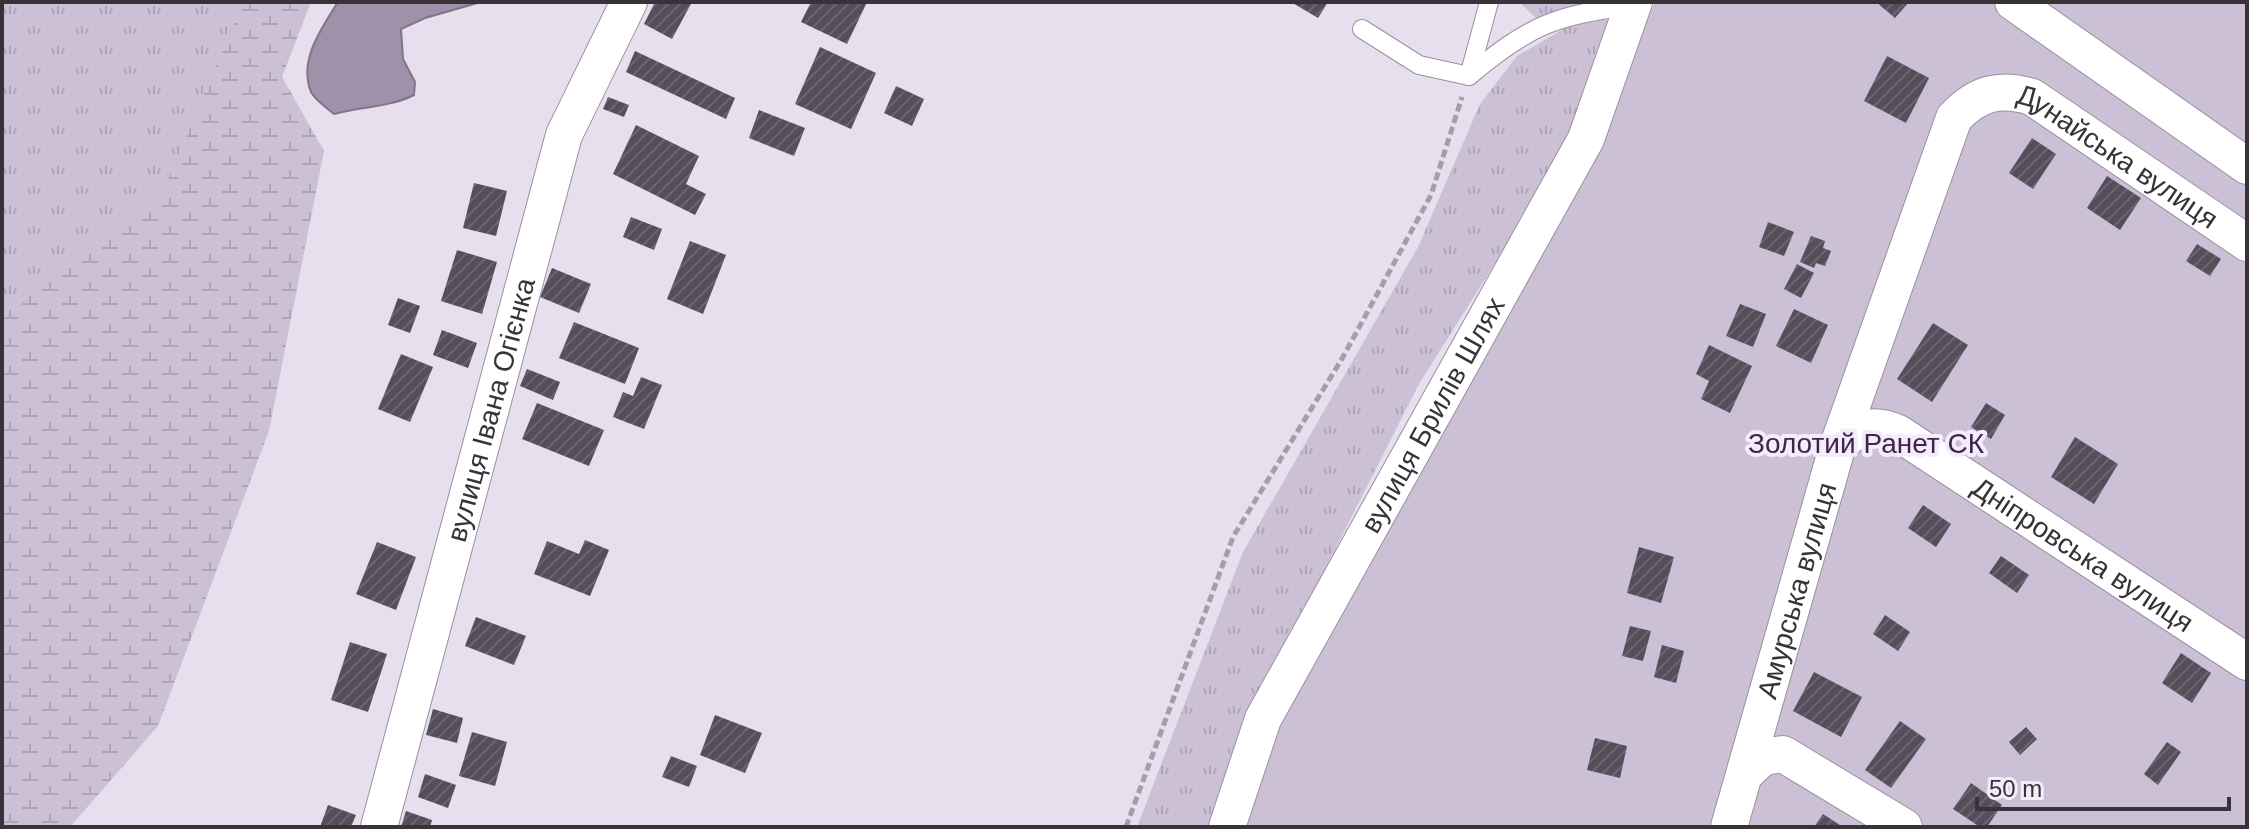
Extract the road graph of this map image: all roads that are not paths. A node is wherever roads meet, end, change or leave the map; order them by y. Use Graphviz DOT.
graph roads {
  1 [pos="629,2"];
  2 [pos="1489,2"];
  3 [pos="2013,2"];
  4 [pos="1633,4"];
  5 [pos="1362,29"];
  6 [pos="1469,76"];
  7 [pos="1980,96"];
  8 [pos="2247,166"];
  9 [pos="2247,243"];
  10 [pos="1837,448"];
  11 [pos="2247,662"];
  12 [pos="1744,775"];
  13 [pos="379,827"];
  14 [pos="1227,827"];
  15 [pos="1729,827"];
  16 [pos="1904,827"];
  1 -- 13 [label="street, вулиця Івана Огієнка"];
  2 -- 6 [label="lane"];
  3 -- 8 [label="street"];
  4 -- 6 [label="lane"];
  4 -- 14 [label="street, вулиця Брилів Шлях"];
  5 -- 6 [label="lane"];
  7 -- 9 [label="street, Дунайська вулиця"];
  7 -- 10 [label="street, Амурська вулиця"];
  10 -- 11 [label="street, Дніпровська вулиця"];
  10 -- 12 [label="street, Амурська вулиця"];
  12 -- 15 [label="street, Амурська вулиця"];
  12 -- 16 [label="street"];
}
